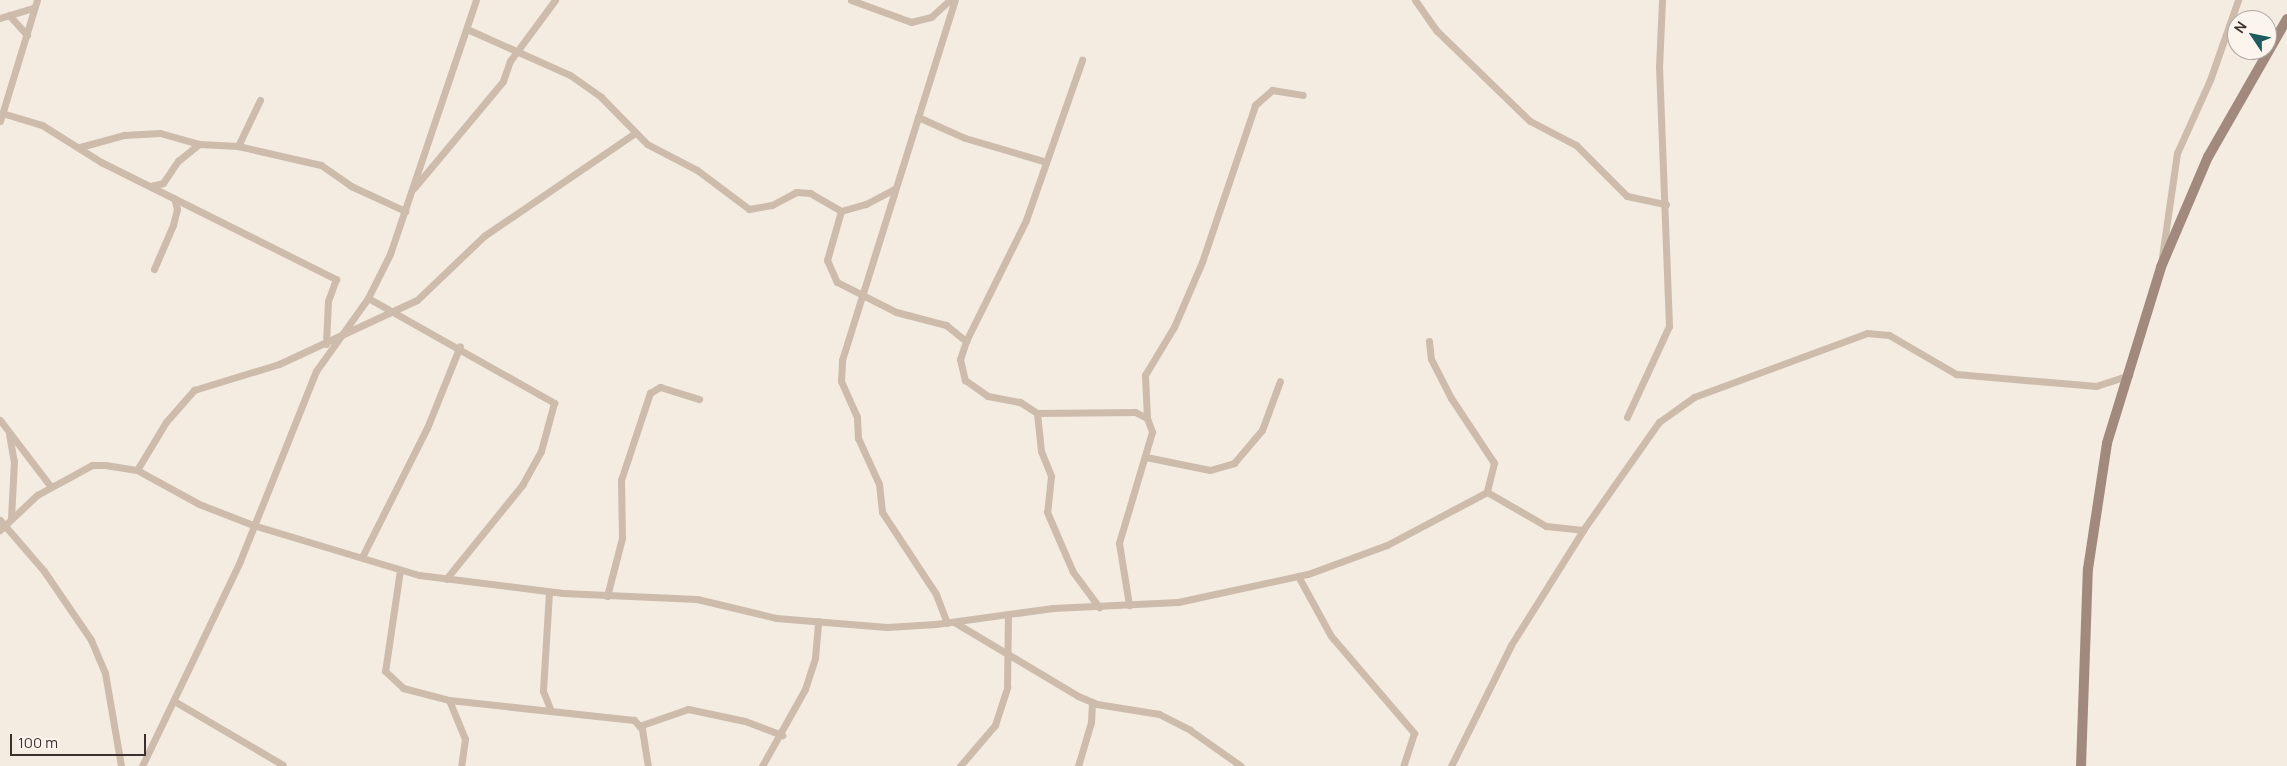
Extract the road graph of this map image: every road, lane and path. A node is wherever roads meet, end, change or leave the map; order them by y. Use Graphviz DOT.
graph roads {
  1 [pos="37,0"];
  2 [pos="476,0"];
  3 [pos="555,0"];
  4 [pos="851,0"];
  5 [pos="950,0"];
  6 [pos="956,0"];
  7 [pos="1415,0"];
  8 [pos="1662,0"];
  9 [pos="2238,0"];
  10 [pos="33,8"];
  11 [pos="9,15"];
  12 [pos="0,18"];
  13 [pos="2287,19"];
  14 [pos="467,29"];
  15 [pos="26,36"];
  16 [pos="518,52"];
  17 [pos="1082,60"];
  18 [pos="1303,95"];
  19 [pos="260,100"];
  20 [pos="2,113"];
  21 [pos="918,117"];
  22 [pos="0,121"];
  23 [pos="635,133"];
  24 [pos="199,144"];
  25 [pos="238,146"];
  26 [pos="80,147"];
  27 [pos="1043,161"];
  28 [pos="151,186"];
  29 [pos="894,189"];
  30 [pos="412,190"];
  31 [pos="174,198"];
  32 [pos="1666,204"];
  33 [pos="405,211"];
  34 [pos="841,211"];
  35 [pos="2161,267"];
  36 [pos="154,269"];
  37 [pos="368,298"];
  38 [pos="864,298"];
  39 [pos="394,311"];
  40 [pos="966,340"];
  41 [pos="1429,341"];
  42 [pos="330,342"];
  43 [pos="460,346"];
  44 [pos="2128,375"];
  45 [pos="1280,381"];
  46 [pos="699,399"];
  47 [pos="1038,413"];
  48 [pos="1627,417"];
  49 [pos="1147,418"];
  50 [pos="0,420"];
  51 [pos="9,434"];
  52 [pos="1146,457"];
  53 [pos="137,470"];
  54 [pos="51,486"];
  55 [pos="1487,492"];
  56 [pos="11,519"];
  57 [pos="253,525"];
  58 [pos="1,526"];
  59 [pos="1583,530"];
  60 [pos="362,557"];
  61 [pos="400,570"];
  62 [pos="1298,576"];
  63 [pos="446,579"];
  64 [pos="549,592"];
  65 [pos="607,596"];
  66 [pos="1129,605"];
  67 [pos="1099,607"];
  68 [pos="1008,617"];
  69 [pos="818,621"];
  70 [pos="950,622"];
  71 [pos="1008,655"];
  72 [pos="448,700"];
  73 [pos="174,701"];
  74 [pos="1092,702"];
  75 [pos="550,708"];
  76 [pos="639,726"];
  77 [pos="782,735"];
  78 [pos="283,765"];
  79 [pos="121,766"];
  80 [pos="142,766"];
  81 [pos="461,766"];
  82 [pos="648,766"];
  83 [pos="762,766"];
  84 [pos="960,766"];
  85 [pos="1078,766"];
  86 [pos="1241,766"];
  87 [pos="1403,766"];
  88 [pos="1451,766"];
  89 [pos="2081,766"];
  1 -- 10 [label="street"];
  2 -- 14 [label="street"];
  3 -- 16 [label="street"];
  4 -- 5 [label="street"];
  6 -- 21 [label="street"];
  7 -- 32 [label="street"];
  8 -- 32 [label="street"];
  9 -- 35 [label="street"];
  10 -- 11 [label="street"];
  10 -- 15 [label="street"];
  11 -- 12 [label="street"];
  11 -- 15 [label="street"];
  13 -- 35 [label="street"];
  14 -- 16 [label="street"];
  14 -- 30 [label="street"];
  15 -- 20 [label="street"];
  16 -- 23 [label="street"];
  16 -- 30 [label="street"];
  17 -- 27 [label="street"];
  18 -- 49 [label="street"];
  19 -- 25 [label="street"];
  20 -- 22 [label="street"];
  20 -- 26 [label="street"];
  21 -- 27 [label="street"];
  21 -- 29 [label="street"];
  23 -- 34 [label="street"];
  23 -- 39 [label="street"];
  24 -- 25 [label="street"];
  24 -- 26 [label="street"];
  24 -- 28 [label="street"];
  25 -- 33 [label="street"];
  26 -- 28 [label="street"];
  27 -- 40 [label="street"];
  28 -- 31 [label="street"];
  29 -- 34 [label="street"];
  29 -- 38 [label="street"];
  30 -- 33 [label="street"];
  31 -- 36 [label="street"];
  31 -- 42 [label="street"];
  32 -- 48 [label="street"];
  33 -- 37 [label="street"];
  34 -- 38 [label="street"];
  35 -- 44 [label="street"];
  37 -- 39 [label="street"];
  37 -- 42 [label="street"];
  38 -- 40 [label="street"];
  38 -- 70 [label="street"];
  39 -- 42 [label="street"];
  39 -- 43 [label="street"];
  40 -- 47 [label="street"];
  41 -- 55 [label="street"];
  42 -- 53 [label="street"];
  42 -- 57 [label="street"];
  43 -- 60 [label="street"];
  43 -- 63 [label="street"];
  44 -- 59 [label="street"];
  44 -- 89 [label="street"];
  45 -- 52 [label="street"];
  46 -- 65 [label="street"];
  47 -- 49 [label="street"];
  47 -- 67 [label="street"];
  49 -- 52 [label="street"];
  50 -- 51 [label="street"];
  51 -- 54 [label="street"];
  51 -- 56 [label="street"];
  52 -- 66 [label="street"];
  53 -- 54 [label="street"];
  53 -- 57 [label="street"];
  54 -- 56 [label="street"];
  55 -- 59 [label="street"];
  55 -- 62 [label="street"];
  56 -- 58 [label="street"];
  57 -- 60 [label="street"];
  57 -- 73 [label="street"];
  58 -- 79 [label="street"];
  59 -- 88 [label="street"];
  60 -- 61 [label="street"];
  61 -- 63 [label="street"];
  61 -- 72 [label="street"];
  62 -- 66 [label="street"];
  62 -- 87 [label="street"];
  63 -- 64 [label="street"];
  64 -- 65 [label="street"];
  64 -- 75 [label="street"];
  65 -- 69 [label="street"];
  66 -- 67 [label="street"];
  67 -- 68 [label="street"];
  68 -- 70 [label="street"];
  68 -- 71 [label="street"];
  69 -- 70 [label="street"];
  69 -- 77 [label="street"];
  70 -- 71 [label="street"];
  71 -- 74 [label="street"];
  71 -- 84 [label="street"];
  72 -- 75 [label="street"];
  72 -- 81 [label="street"];
  73 -- 78 [label="street"];
  73 -- 80 [label="street"];
  74 -- 85 [label="street"];
  74 -- 86 [label="street"];
  75 -- 76 [label="street"];
  76 -- 77 [label="street"];
  76 -- 82 [label="street"];
  77 -- 83 [label="street"];
}
